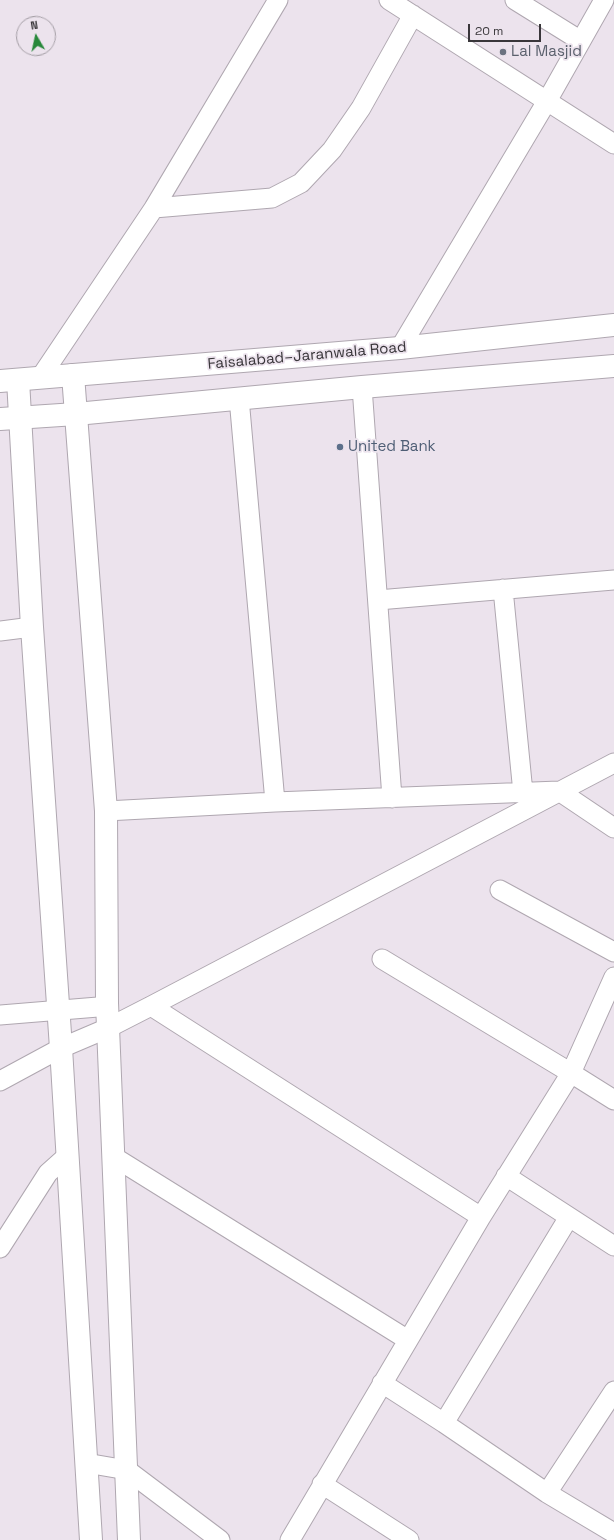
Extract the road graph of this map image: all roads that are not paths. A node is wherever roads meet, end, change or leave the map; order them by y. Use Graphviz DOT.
graph roads {
  1 [pos="278,0"];
  2 [pos="389,0"];
  3 [pos="515,0"];
  4 [pos="604,0"];
  5 [pos="412,15"];
  6 [pos="580,42"];
  7 [pos="547,101"];
  8 [pos="614,144"];
  9 [pos="154,208"];
  10 [pos="614,325"];
  11 [pos="400,348"];
  12 [pos="614,366"];
  13 [pos="73,375"];
  14 [pos="40,378"];
  15 [pos="9,380"];
  16 [pos="362,387"];
  17 [pos="238,398"];
  18 [pos="76,414"];
  19 [pos="10,419"];
  20 [pos="614,580"];
  21 [pos="503,589"];
  22 [pos="378,600"];
  23 [pos="32,627"];
  24 [pos="0,631"];
  25 [pos="614,763"];
  26 [pos="559,792"];
  27 [pos="523,793"];
  28 [pos="392,798"];
  29 [pos="275,802"];
  30 [pos="106,811"];
  31 [pos="614,828"];
  32 [pos="500,890"];
  33 [pos="614,952"];
  34 [pos="382,959"];
  35 [pos="614,977"];
  36 [pos="102,1005"];
  37 [pos="151,1006"];
  38 [pos="64,1010"];
  39 [pos="0,1015"];
  40 [pos="108,1028"];
  41 [pos="61,1048"];
  42 [pos="571,1073"];
  43 [pos="0,1081"];
  44 [pos="614,1100"];
  45 [pos="67,1156"];
  46 [pos="114,1157"];
  47 [pos="506,1176"];
  48 [pos="480,1217"];
  49 [pos="569,1217"];
  50 [pos="614,1246"];
  51 [pos="0,1248"];
  52 [pos="408,1340"];
  53 [pos="382,1383"];
  54 [pos="614,1391"];
  55 [pos="444,1423"];
  56 [pos="90,1464"];
  57 [pos="121,1469"];
  58 [pos="322,1484"];
  59 [pos="547,1493"];
  60 [pos="614,1533"];
  61 [pos="91,1540"];
  62 [pos="129,1540"];
  63 [pos="220,1540"];
  64 [pos="290,1540"];
  65 [pos="409,1540"];
  1 -- 9 [label="street"];
  2 -- 5 [label="street"];
  3 -- 6 [label="street"];
  4 -- 6 [label="street"];
  5 -- 7 [label="street"];
  5 -- 9 [label="street"];
  6 -- 7 [label="street"];
  7 -- 8 [label="street"];
  7 -- 11 [label="street"];
  9 -- 14 [label="street"];
  10 -- 11 [label="street, Faisalabad–Jaranwala Road"];
  11 -- 13 [label="street, Faisalabad–Jaranwala Road"];
  12 -- 16 [label="street"];
  13 -- 14 [label="street, Faisalabad–Jaranwala Road"];
  13 -- 18 [label="street"];
  14 -- 15 [label="street, Faisalabad–Jaranwala Road"];
  15 -- 19 [label="street"];
  16 -- 17 [label="street"];
  16 -- 22 [label="street"];
  17 -- 18 [label="street"];
  17 -- 29 [label="street"];
  18 -- 19 [label="street"];
  18 -- 30 [label="street"];
  19 -- 23 [label="street"];
  20 -- 21 [label="street"];
  21 -- 22 [label="street"];
  21 -- 27 [label="street"];
  22 -- 28 [label="street"];
  23 -- 24 [label="street"];
  23 -- 38 [label="street"];
  25 -- 26 [label="street"];
  26 -- 27 [label="street"];
  26 -- 31 [label="street"];
  26 -- 37 [label="street"];
  27 -- 28 [label="street"];
  28 -- 29 [label="street"];
  29 -- 30 [label="street"];
  30 -- 36 [label="street"];
  32 -- 33 [label="street"];
  34 -- 42 [label="street"];
  35 -- 42 [label="street"];
  36 -- 38 [label="street"];
  36 -- 40 [label="street"];
  37 -- 40 [label="street"];
  37 -- 48 [label="street"];
  38 -- 39 [label="street"];
  38 -- 41 [label="street"];
  40 -- 41 [label="street"];
  40 -- 46 [label="street"];
  41 -- 43 [label="street"];
  41 -- 45 [label="street"];
  42 -- 44 [label="street"];
  42 -- 47 [label="street"];
  45 -- 51 [label="street"];
  45 -- 56 [label="street"];
  46 -- 52 [label="street"];
  46 -- 57 [label="street"];
  47 -- 48 [label="street"];
  47 -- 49 [label="street"];
  48 -- 52 [label="street"];
  49 -- 50 [label="street"];
  49 -- 55 [label="street"];
  52 -- 53 [label="street"];
  53 -- 55 [label="street"];
  53 -- 58 [label="street"];
  54 -- 59 [label="street"];
  55 -- 59 [label="street"];
  56 -- 57 [label="street"];
  56 -- 61 [label="street"];
  57 -- 62 [label="street"];
  57 -- 63 [label="street"];
  58 -- 64 [label="street"];
  58 -- 65 [label="street"];
  59 -- 60 [label="street"];
}
